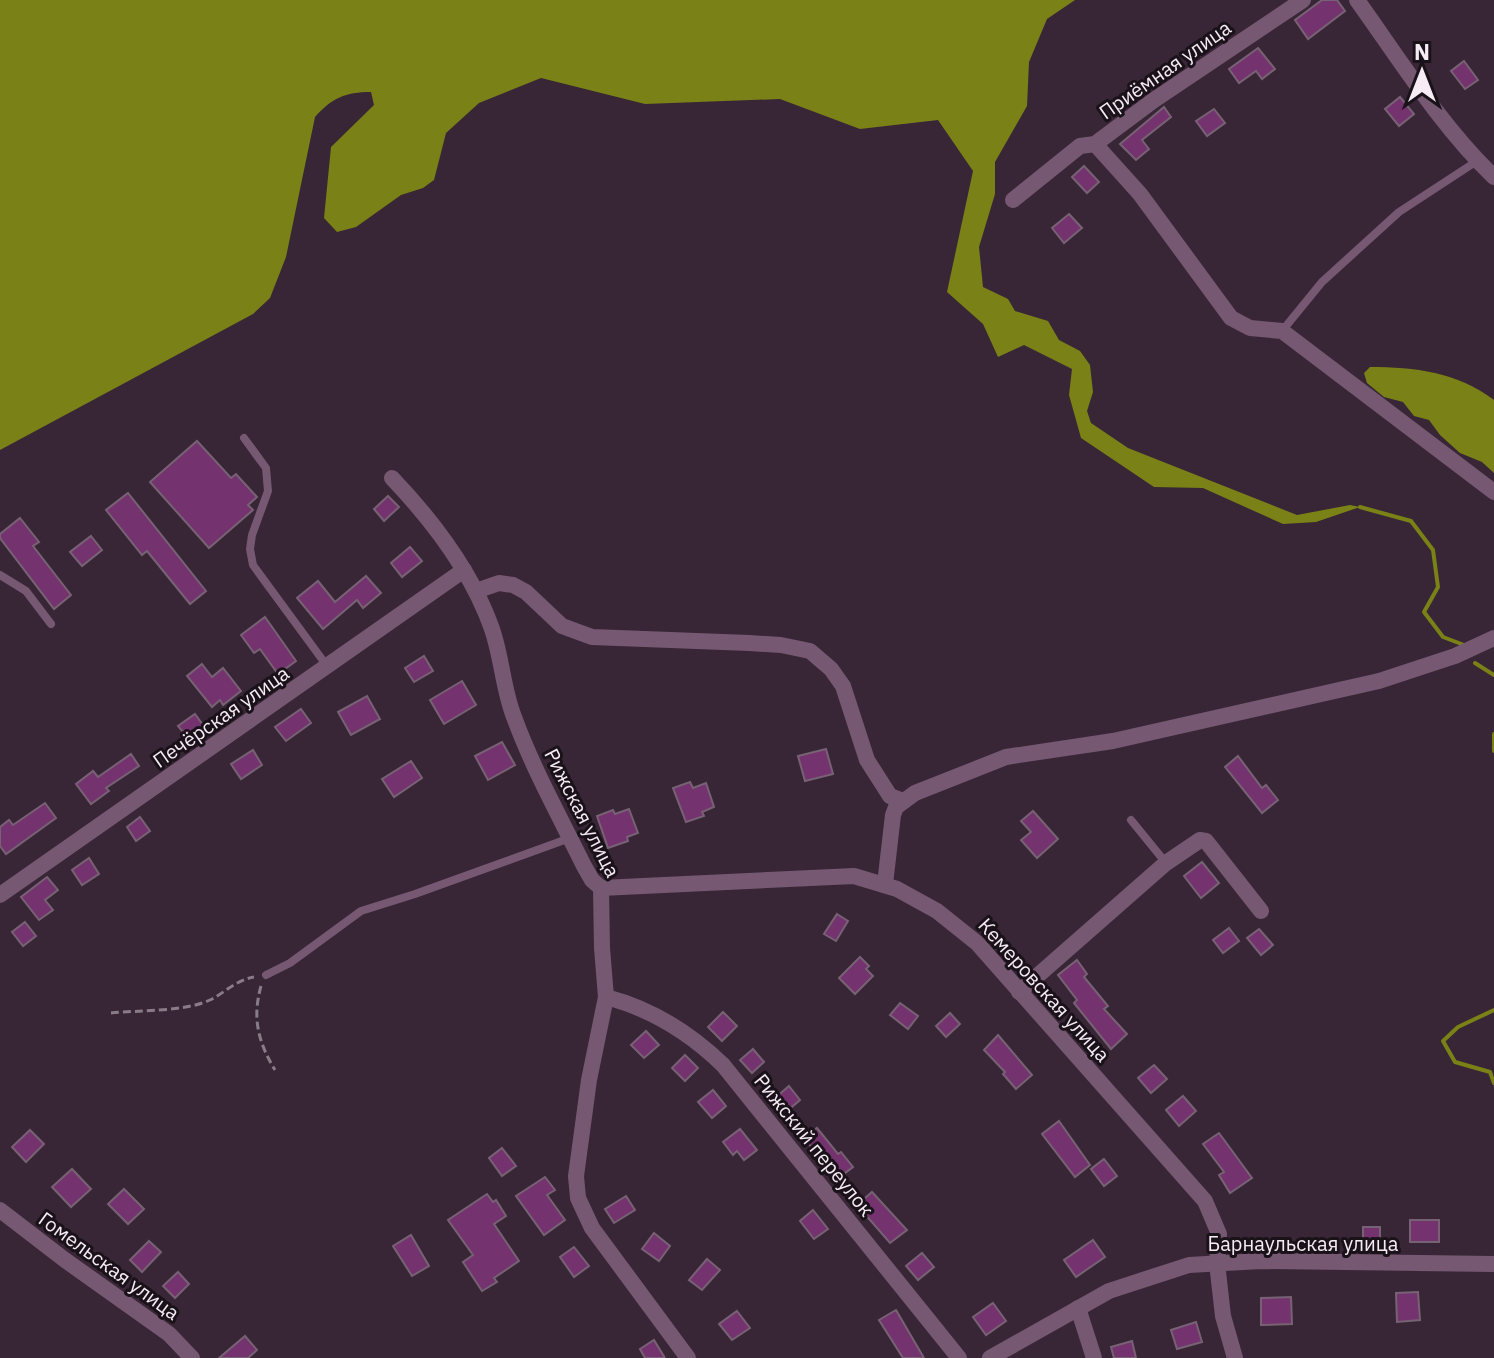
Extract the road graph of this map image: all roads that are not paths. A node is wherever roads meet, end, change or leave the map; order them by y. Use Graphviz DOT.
graph roads {
  1 [pos="1303,0"];
  2 [pos="1357,0"];
  3 [pos="1095,144"];
  4 [pos="1477,161"];
  5 [pos="1494,177"];
  6 [pos="1013,200"];
  7 [pos="1282,331"];
  8 [pos="244,438"];
  9 [pos="392,478"];
  10 [pos="1494,492"];
  11 [pos="464,570"];
  12 [pos="0,575"];
  13 [pos="476,591"];
  14 [pos="51,624"];
  15 [pos="1494,638"];
  16 [pos="327,667"];
  17 [pos="903,801"];
  18 [pos="1131,820"];
  19 [pos="570,838"];
  20 [pos="1166,863"];
  21 [pos="885,884"];
  22 [pos="601,888"];
  23 [pos="0,895"];
  24 [pos="1261,911"];
  25 [pos="266,975"];
  26 [pos="1019,992"];
  27 [pos="606,997"];
  28 [pos="0,1210"];
  29 [pos="1217,1263"];
  30 [pos="1494,1264"];
  31 [pos="1078,1308"];
  32 [pos="192,1358"];
  33 [pos="688,1358"];
  34 [pos="959,1358"];
  35 [pos="990,1358"];
  36 [pos="1094,1358"];
  37 [pos="1235,1358"];
  1 -- 3 [label="street, Приёмная улица"];
  2 -- 4 [label="street"];
  3 -- 6 [label="street, Приёмная улица"];
  3 -- 7 [label="street"];
  4 -- 5 [label="street"];
  4 -- 7 [label="lane"];
  7 -- 10 [label="street"];
  8 -- 16 [label="lane"];
  9 -- 11 [label="street, Рижская улица"];
  11 -- 13 [label="street, Рижская улица"];
  11 -- 16 [label="street, Печёрская улица"];
  12 -- 14 [label="lane"];
  13 -- 17 [label="street"];
  13 -- 19 [label="street, Рижская улица"];
  15 -- 17 [label="street"];
  16 -- 23 [label="street, Печёрская улица"];
  17 -- 21 [label="street"];
  18 -- 20 [label="lane"];
  19 -- 22 [label="street, Рижская улица"];
  19 -- 25 [label="lane"];
  20 -- 24 [label="street"];
  20 -- 26 [label="street"];
  21 -- 22 [label="street, Кемеровская улица"];
  21 -- 26 [label="street, Кемеровская улица"];
  22 -- 27 [label="street, Рижская улица"];
  26 -- 29 [label="street, Кемеровская улица"];
  27 -- 33 [label="street, Рижская улица"];
  27 -- 34 [label="street, Рижский переулок"];
  28 -- 32 [label="street, Гомельская улица"];
  29 -- 30 [label="street, Барнаульская улица"];
  29 -- 31 [label="street, Барнаульская улица"];
  29 -- 37 [label="street, Кемеровская улица"];
  31 -- 35 [label="street, Барнаульская улица"];
  31 -- 36 [label="street"];
}
